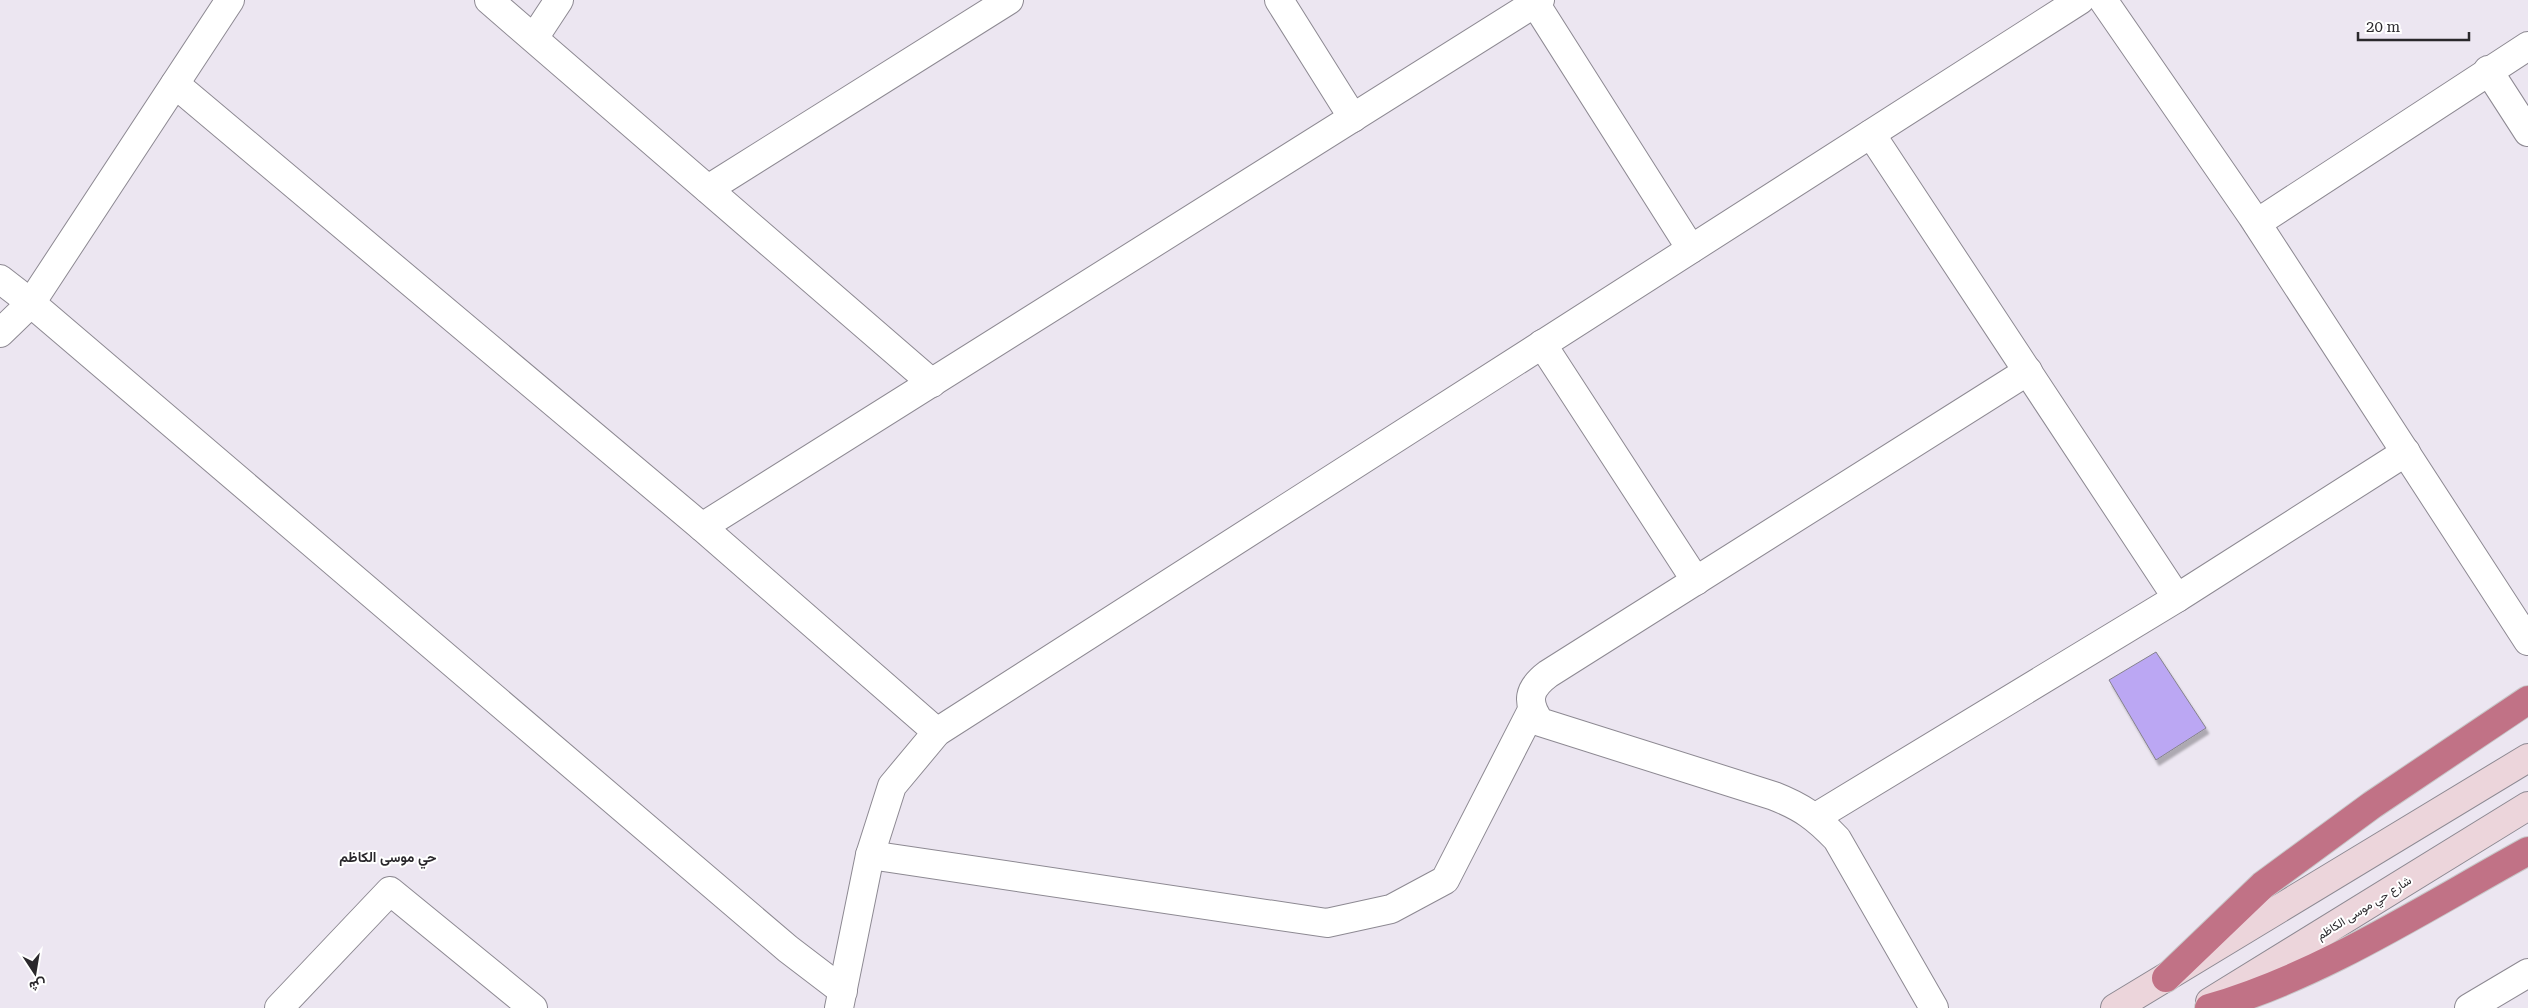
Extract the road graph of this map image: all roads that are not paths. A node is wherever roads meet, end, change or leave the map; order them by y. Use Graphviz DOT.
graph roads {
  1 [pos="230,0"];
  2 [pos="489,0"];
  3 [pos="559,0"];
  4 [pos="1009,0"];
  5 [pos="1279,0"];
  6 [pos="2080,0"];
  7 [pos="2103,0"];
  8 [pos="1538,2"];
  9 [pos="534,38"];
  10 [pos="2528,46"];
  11 [pos="2488,70"];
  12 [pos="175,84"];
  13 [pos="1353,118"];
  14 [pos="2528,132"];
  15 [pos="1871,134"];
  16 [pos="708,189"];
  17 [pos="2257,223"];
  18 [pos="1691,249"];
  19 [pos="0,279"];
  20 [pos="31,303"];
  21 [pos="0,333"];
  22 [pos="1542,344"];
  23 [pos="2028,372"];
  24 [pos="932,383"];
  25 [pos="2406,452"];
  26 [pos="702,527"];
  27 [pos="1696,581"];
  28 [pos="2177,598"];
  29 [pos="2528,641"];
  30 [pos="2528,700"];
  31 [pos="1532,710"];
  32 [pos="937,732"];
  33 [pos="2528,758"];
  34 [pos="2528,806"];
  35 [pos="1816,818"];
  36 [pos="2528,851"];
  37 [pos="870,855"];
  38 [pos="2528,973"];
  39 [pos="2166,978"];
  40 [pos="841,999"];
  41 [pos="279,1008"];
  42 [pos="533,1008"];
  43 [pos="1934,1008"];
  44 [pos="2115,1008"];
  45 [pos="2200,1008"];
  46 [pos="2209,1008"];
  47 [pos="2469,1008"];
  1 -- 12 [label="street"];
  2 -- 9 [label="street"];
  3 -- 9 [label="street"];
  4 -- 16 [label="street"];
  5 -- 13 [label="street"];
  6 -- 15 [label="street"];
  7 -- 17 [label="street"];
  8 -- 13 [label="street"];
  8 -- 18 [label="street"];
  9 -- 16 [label="street"];
  10 -- 11 [label="street"];
  11 -- 14 [label="street"];
  11 -- 17 [label="street"];
  12 -- 20 [label="street"];
  12 -- 26 [label="street"];
  13 -- 24 [label="street"];
  15 -- 18 [label="street"];
  15 -- 23 [label="street"];
  16 -- 24 [label="street"];
  17 -- 25 [label="street"];
  18 -- 22 [label="street"];
  19 -- 20 [label="street"];
  20 -- 21 [label="street"];
  20 -- 40 [label="street"];
  22 -- 27 [label="street"];
  22 -- 32 [label="street"];
  23 -- 27 [label="street"];
  23 -- 28 [label="street"];
  24 -- 26 [label="street"];
  25 -- 28 [label="street"];
  25 -- 29 [label="street"];
  26 -- 32 [label="street"];
  27 -- 31 [label="street"];
  28 -- 35 [label="street"];
  30 -- 39 [label="highway"];
  31 -- 35 [label="street"];
  31 -- 37 [label="street"];
  32 -- 37 [label="street"];
  33 -- 39 [label="main road"];
  34 -- 45 [label="main road, شارع حي موسى الكاظم"];
  35 -- 43 [label="street"];
  36 -- 46 [label="highway"];
  37 -- 40 [label="street"];
  38 -- 47 [label="street"];
  39 -- 44 [label="main road"];
  41 -- 42 [label="street"];
}
